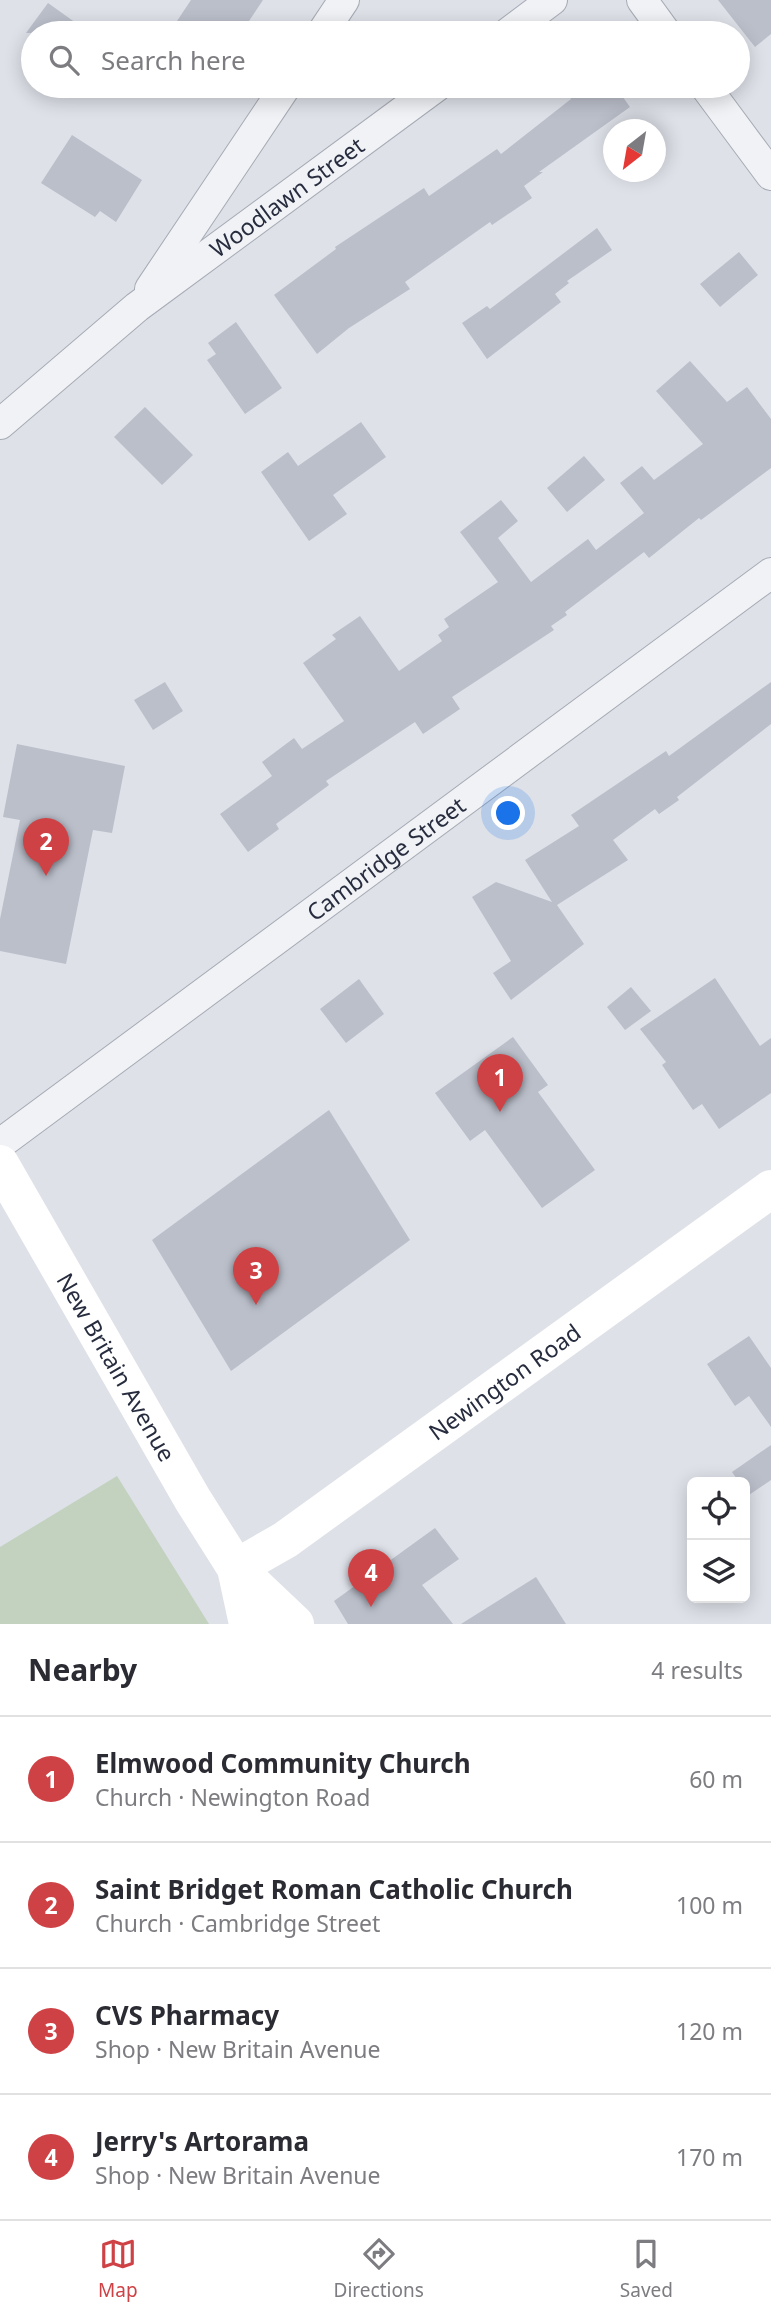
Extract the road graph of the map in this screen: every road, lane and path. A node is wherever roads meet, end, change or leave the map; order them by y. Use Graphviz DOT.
graph roads {
  1 [pos="344,0"];
  2 [pos="552,0"];
  3 [pos="642,0"];
  4 [pos="330,21"];
  5 [pos="524,21"];
  6 [pos="657,21"];
  7 [pos="278,98"];
  8 [pos="421,98"];
  9 [pos="714,98"];
  10 [pos="771,175"];
  11 [pos="138,307"];
  12 [pos="0,424"];
  13 [pos="771,573"];
  14 [pos="0,1144"];
  15 [pos="0,1164"];
  16 [pos="771,1189"];
  17 [pos="236,1568"];
  18 [pos="248,1624"];
  19 [pos="295,1624"];
  1 -- 4 [label="street"];
  2 -- 5 [label="street"];
  3 -- 6 [label="street"];
  7 -- 11 [label="street, Woodlawn Street"];
  8 -- 11 [label="street, Woodlawn Street"];
  9 -- 10 [label="street"];
  11 -- 12 [label="street, Woodlawn Street"];
  13 -- 14 [label="street, Cambridge Street"];
  15 -- 17 [label="main road, New Britain Avenue"];
  16 -- 17 [label="main road, Newington Road"];
  17 -- 18 [label="main road, New Britain Avenue"];
  17 -- 19 [label="main road, New Britain Avenue"];
}
